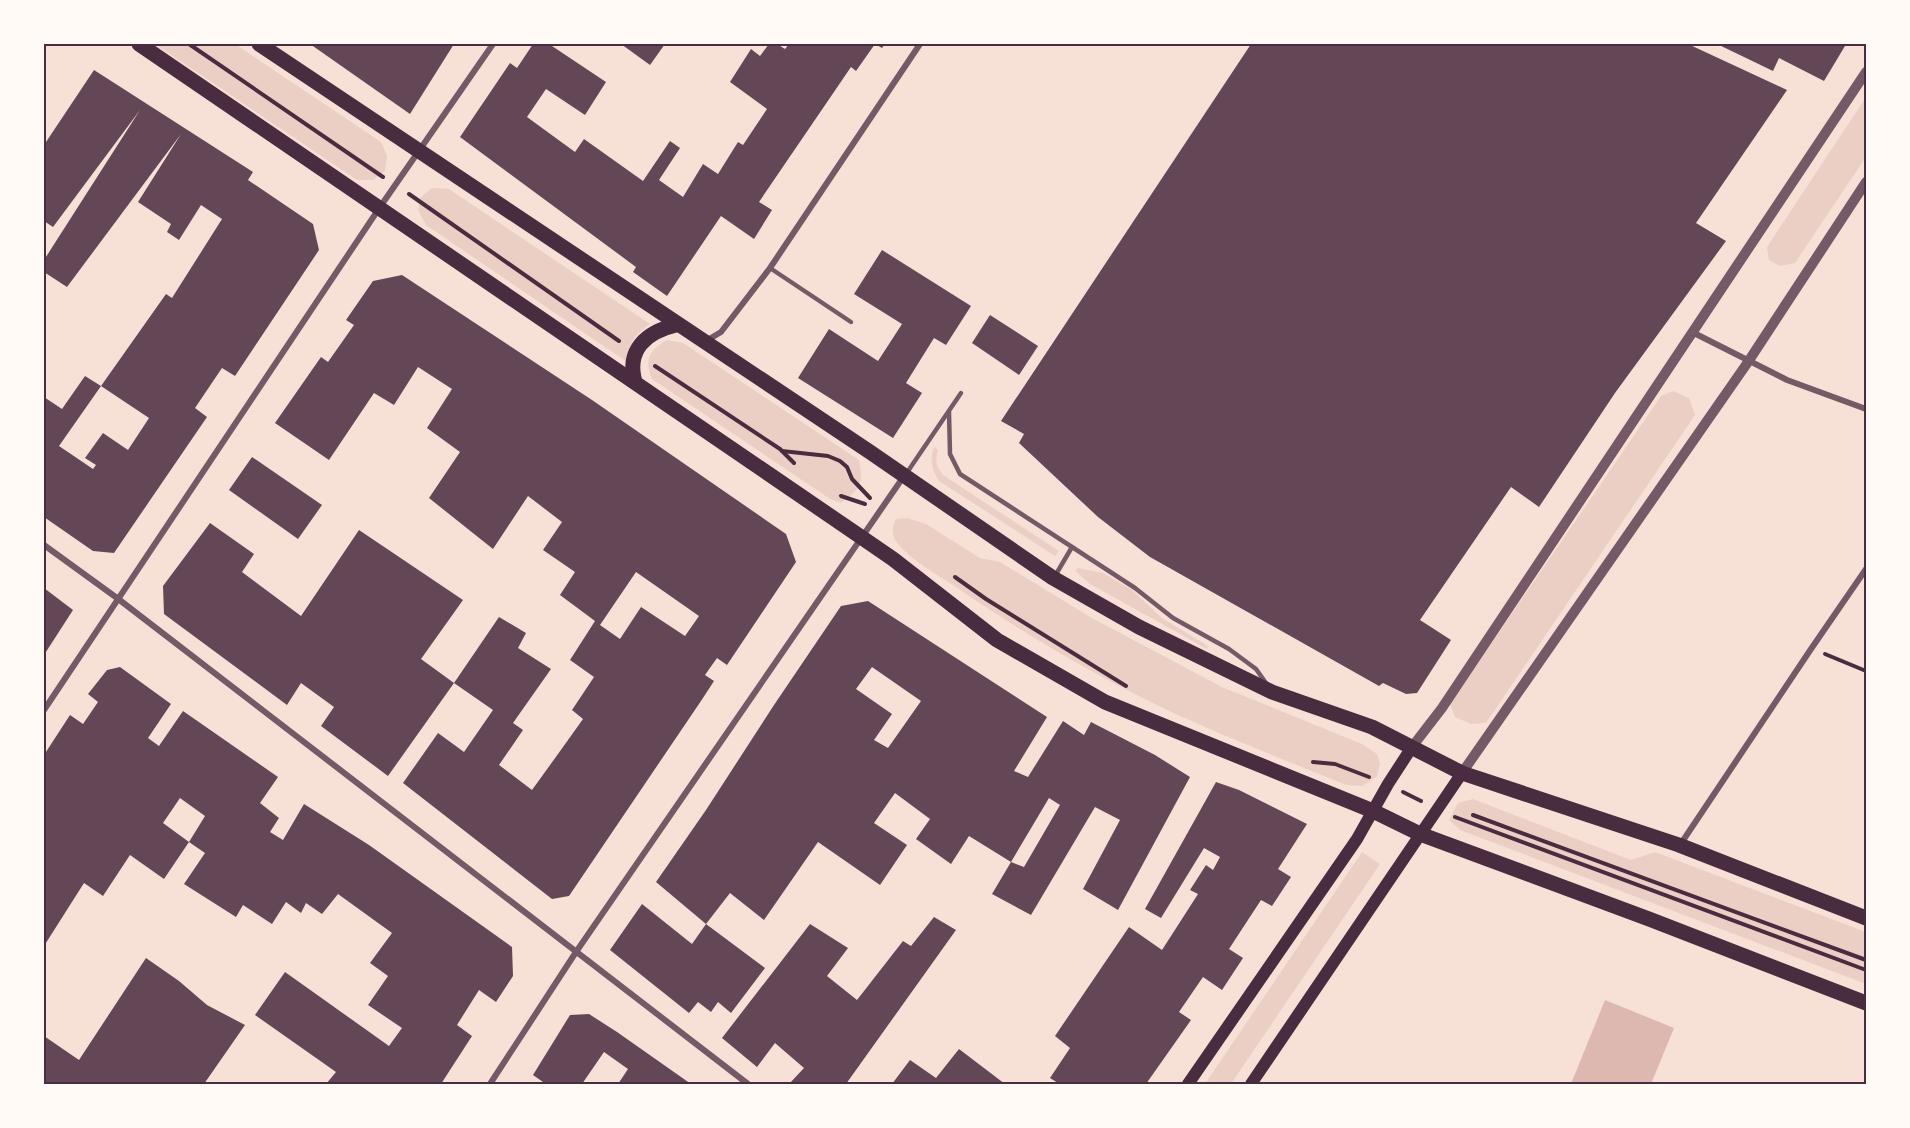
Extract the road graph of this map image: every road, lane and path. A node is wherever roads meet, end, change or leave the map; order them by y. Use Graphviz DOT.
graph roads {
  1 [pos="139,44"];
  2 [pos="189,44"];
  3 [pos="259,44"];
  4 [pos="493,44"];
  5 [pos="920,44"];
  6 [pos="1866,72"];
  7 [pos="418,152"];
  8 [pos="1866,182"];
  9 [pos="396,185"];
  10 [pos="380,207"];
  11 [pos="770,268"];
  12 [pos="851,322"];
  13 [pos="676,325"];
  14 [pos="1692,332"];
  15 [pos="705,341"];
  16 [pos="636,353"];
  17 [pos="1749,362"];
  18 [pos="636,382"];
  19 [pos="961,393"];
  20 [pos="1866,409"];
  21 [pos="949,412"];
  22 [pos="782,452"];
  23 [pos="796,465"];
  24 [pos="905,476"];
  25 [pos="838,495"];
  26 [pos="880,509"];
  27 [pos="861,537"];
  28 [pos="44,544"];
  29 [pos="1072,547"];
  30 [pos="1866,569"];
  31 [pos="951,574"];
  32 [pos="1053,578"];
  33 [pos="117,598"];
  34 [pos="1811,649"];
  35 [pos="1866,670"];
  36 [pos="1127,686"];
  37 [pos="1272,692"];
  38 [pos="44,710"];
  39 [pos="1413,747"];
  40 [pos="1306,761"];
  41 [pos="1462,773"];
  42 [pos="1388,784"];
  43 [pos="1437,809"];
  44 [pos="1373,811"];
  45 [pos="1473,815"];
  46 [pos="1420,834"];
  47 [pos="1679,845"];
  48 [pos="1866,918"];
  49 [pos="576,952"];
  50 [pos="1866,960"];
  51 [pos="1866,970"];
  52 [pos="1866,1003"];
  53 [pos="490,1084"];
  54 [pos="748,1084"];
  55 [pos="1188,1084"];
  56 [pos="1251,1084"];
  1 -- 10 [label="main road"];
  2 -- 9 [label="path"];
  3 -- 7 [label="main road"];
  4 -- 7 [label="street"];
  5 -- 11 [label="street"];
  6 -- 14 [label="street"];
  7 -- 9 [label="street"];
  7 -- 13 [label="main road"];
  8 -- 17 [label="street"];
  9 -- 10 [label="street"];
  9 -- 16 [label="path"];
  10 -- 18 [label="main road"];
  10 -- 33 [label="street"];
  11 -- 12 [label="lane"];
  11 -- 15 [label="street"];
  13 -- 15 [label="main road"];
  13 -- 16 [label="main road"];
  14 -- 17 [label="street"];
  14 -- 39 [label="street"];
  15 -- 24 [label="main road"];
  16 -- 18 [label="main road"];
  16 -- 22 [label="path"];
  17 -- 20 [label="street"];
  17 -- 41 [label="street"];
  18 -- 27 [label="main road"];
  19 -- 21 [label="lane"];
  21 -- 24 [label="lane"];
  21 -- 29 [label="lane"];
  22 -- 23 [label="path"];
  22 -- 26 [label="path"];
  24 -- 26 [label="street"];
  24 -- 32 [label="main road"];
  25 -- 26 [label="path"];
  26 -- 27 [label="street"];
  27 -- 44 [label="main road"];
  27 -- 49 [label="street"];
  28 -- 33 [label="street"];
  29 -- 32 [label="lane"];
  29 -- 37 [label="lane"];
  30 -- 34 [label="street"];
  31 -- 36 [label="path"];
  32 -- 37 [label="main road"];
  33 -- 38 [label="street"];
  33 -- 49 [label="street"];
  34 -- 35 [label="path"];
  34 -- 47 [label="street"];
  37 -- 39 [label="main road"];
  39 -- 41 [label="main road"];
  39 -- 42 [label="main road"];
  40 -- 42 [label="path"];
  41 -- 43 [label="main road"];
  41 -- 47 [label="main road"];
  42 -- 43 [label="path"];
  42 -- 44 [label="main road"];
  43 -- 46 [label="main road"];
  43 -- 51 [label="path"];
  44 -- 46 [label="main road"];
  44 -- 55 [label="main road"];
  45 -- 50 [label="path"];
  46 -- 52 [label="main road"];
  46 -- 56 [label="main road"];
  47 -- 48 [label="main road"];
  49 -- 53 [label="street"];
  49 -- 54 [label="street"];
}
